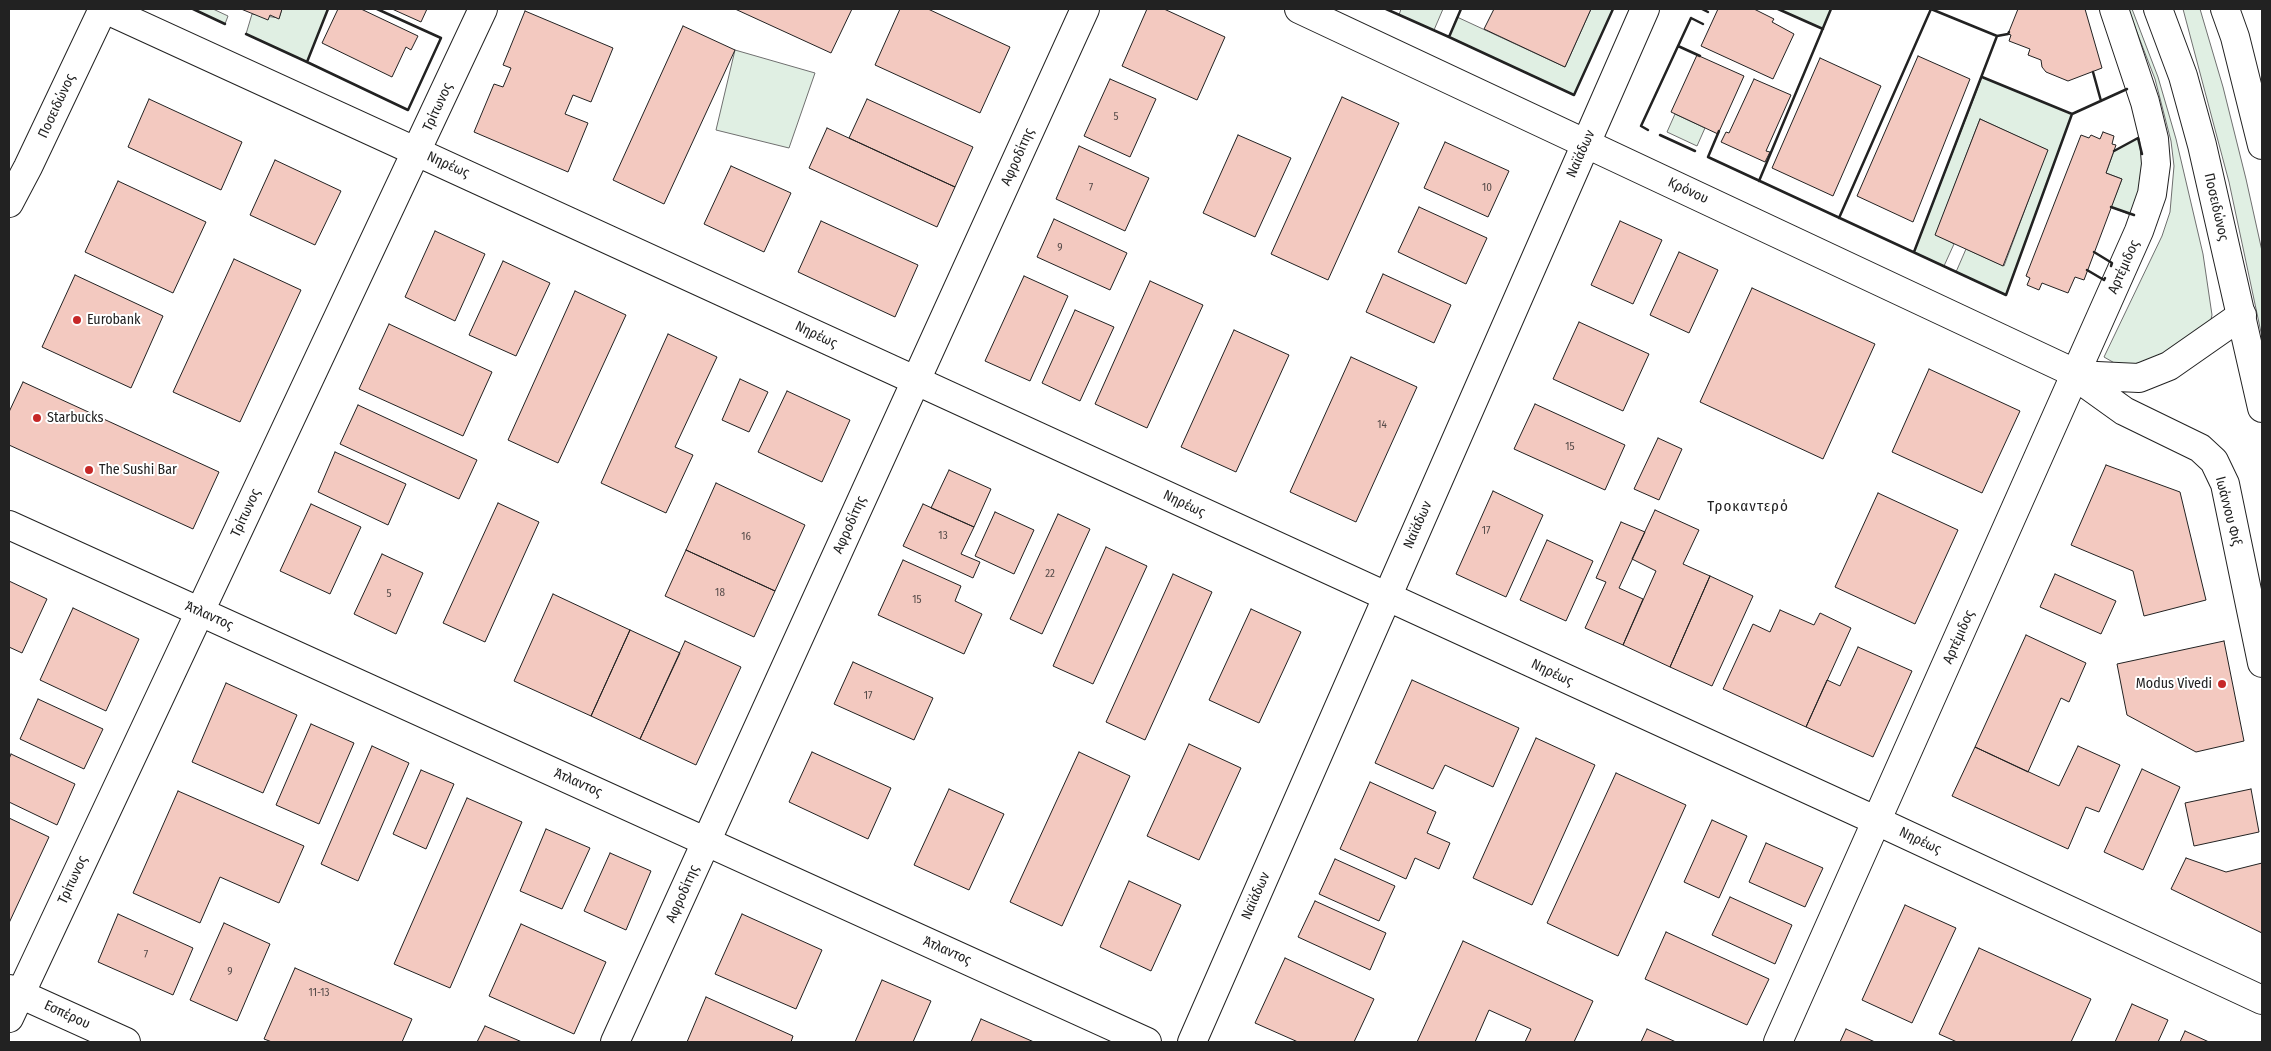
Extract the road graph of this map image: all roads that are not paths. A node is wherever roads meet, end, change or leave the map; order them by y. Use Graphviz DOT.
graph roads {
  1 [pos="104,9"];
  2 [pos="483,9"];
  3 [pos="1086,9"];
  4 [pos="1299,9"];
  5 [pos="1645,9"];
  6 [pos="2114,9"];
  7 [pos="2158,9"];
  8 [pos="2225,9"];
  9 [pos="1586,142"];
  10 [pos="2262,145"];
  11 [pos="417,152"];
  12 [pos="9,203"];
  13 [pos="2242,315"];
  14 [pos="2076,375"];
  15 [pos="916,381"];
  16 [pos="2262,408"];
  17 [pos="9,524"];
  18 [pos="1387,598"];
  19 [pos="200,611"];
  20 [pos="2262,663"];
  21 [pos="1877,821"];
  22 [pos="706,842"];
  23 [pos="14,991"];
  24 [pos="2262,1000"];
  25 [pos="9,1018"];
  26 [pos="126,1042"];
  27 [pos="615,1042"];
  28 [pos="1147,1042"];
  29 [pos="1192,1042"];
  30 [pos="1778,1042"];
  1 -- 11 [label="main road, Νηρέως"];
  1 -- 12 [label="main road, Ποσειδώνος"];
  2 -- 11 [label="main road, Τρίτωνος"];
  3 -- 15 [label="main road, Αφροδίτης"];
  4 -- 9 [label="main road, Κρόνου"];
  5 -- 9 [label="main road, Ναϊάδων"];
  6 -- 14 [label="main road, Αρτέμιδος"];
  7 -- 13 [label="main road, Ποσειδώνος"];
  8 -- 10 [label="main road"];
  9 -- 14 [label="main road, Κρόνου"];
  9 -- 18 [label="main road, Ναϊάδων"];
  11 -- 15 [label="main road, Νηρέως"];
  11 -- 19 [label="main road, Τρίτωνος"];
  13 -- 14 [label="main road"];
  13 -- 16 [label="main road, Ποσειδώνος"];
  14 -- 20 [label="main road, Ιωάννου Φιξ"];
  14 -- 21 [label="main road, Αρτέμιδος"];
  15 -- 18 [label="main road, Νηρέως"];
  15 -- 22 [label="main road, Αφροδίτης"];
  17 -- 19 [label="main road, Άτλαντος"];
  18 -- 21 [label="main road, Νηρέως"];
  18 -- 29 [label="main road, Ναϊάδων"];
  19 -- 22 [label="main road, Άτλαντος"];
  19 -- 23 [label="main road, Τρίτωνος"];
  21 -- 24 [label="main road, Νηρέως"];
  21 -- 30 [label="main road, Αρτέμιδος"];
  22 -- 27 [label="main road, Αφροδίτης"];
  22 -- 28 [label="main road, Άτλαντος"];
  23 -- 25 [label="main road, Τρίτωνος"];
  23 -- 26 [label="main road, Εσπέρου"];
}
